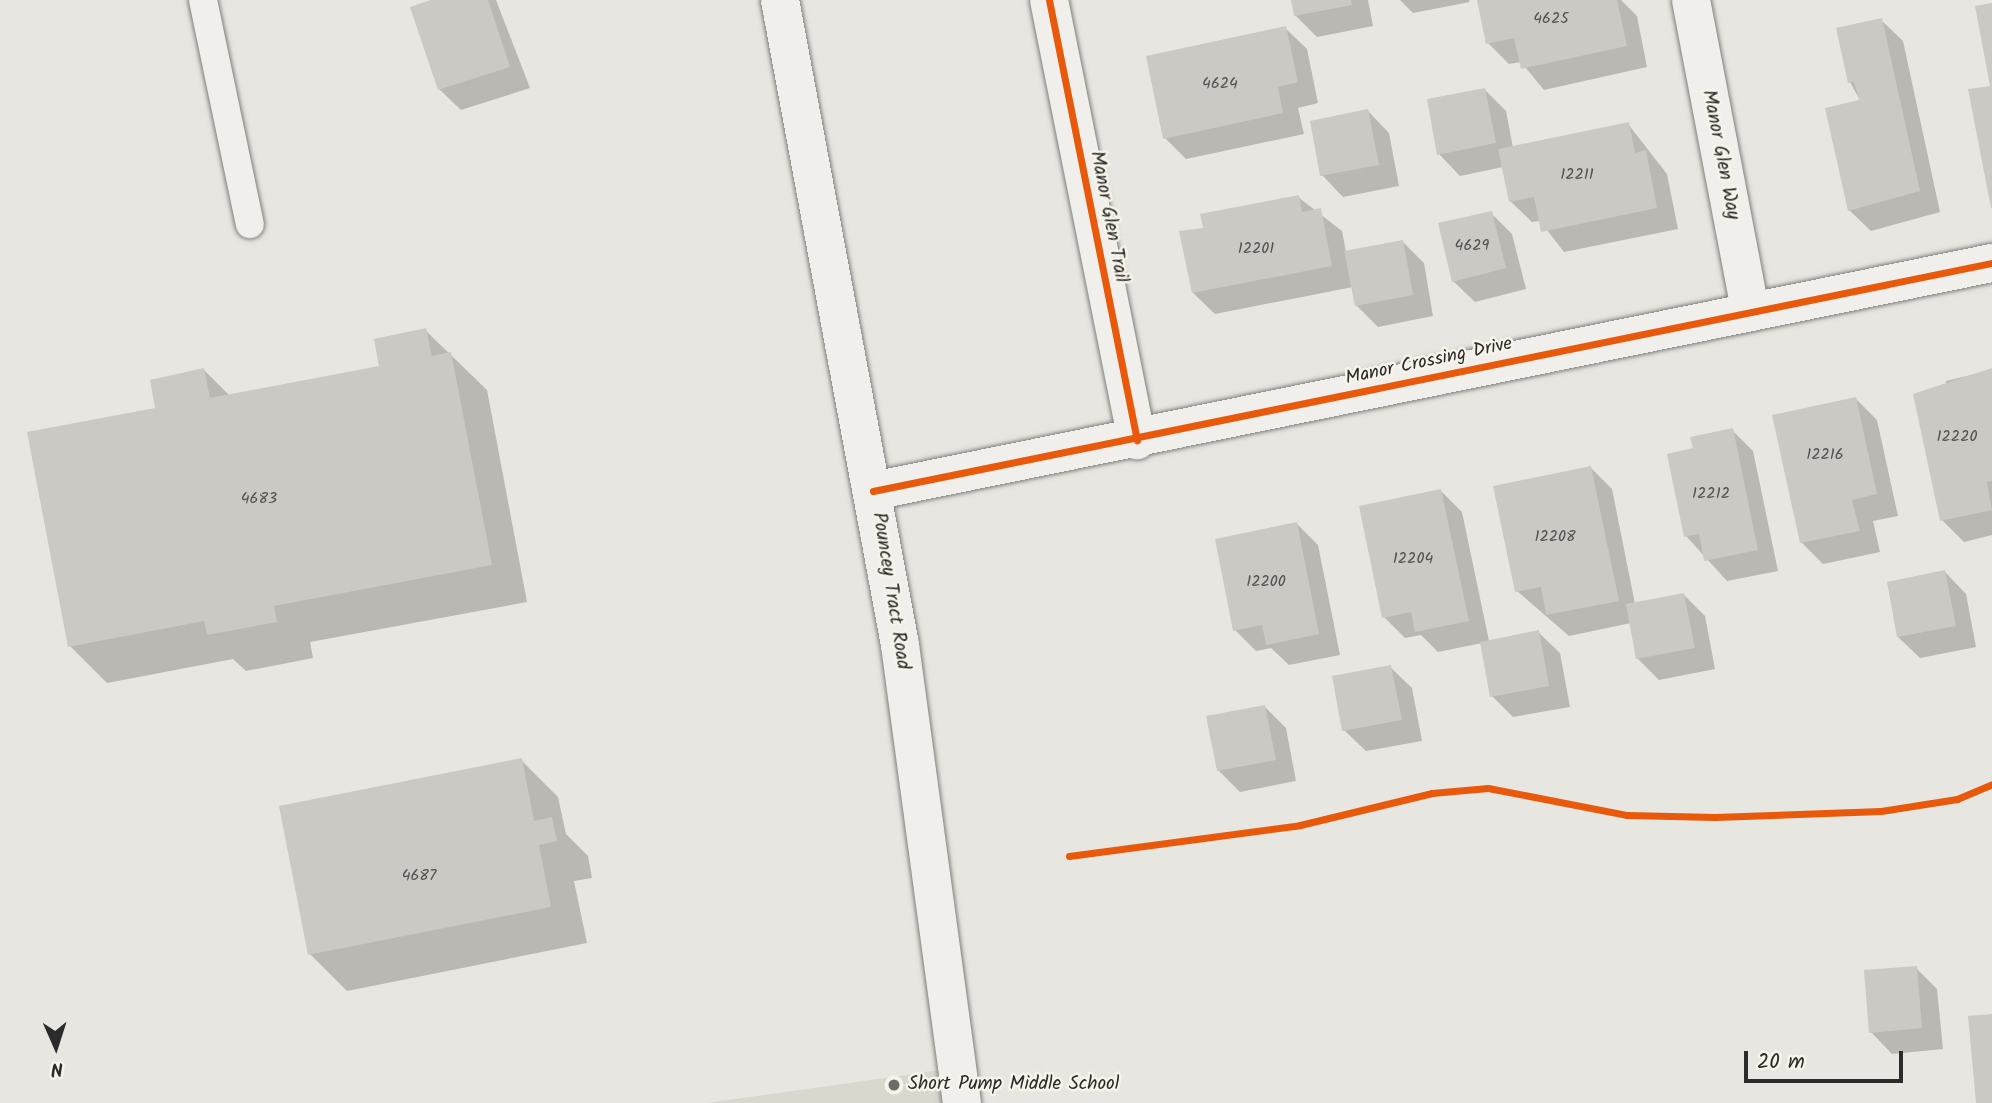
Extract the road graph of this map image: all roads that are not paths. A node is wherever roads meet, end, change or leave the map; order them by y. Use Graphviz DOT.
graph roads {
  1 [pos="203,0"];
  2 [pos="780,0"];
  3 [pos="1049,0"];
  4 [pos="1690,0"];
  5 [pos="250,224"];
  6 [pos="1992,263"];
  7 [pos="1750,310"];
  8 [pos="1137,440"];
  9 [pos="873,491"];
  10 [pos="962,1103"];
  1 -- 5 [label="lane"];
  2 -- 9 [label="street, Pouncey Tract Road"];
  3 -- 8 [label="street, Manor Glen Trail"];
  4 -- 7 [label="street, Manor Glen Way"];
  6 -- 7 [label="street, Manor Crossing Drive"];
  7 -- 8 [label="street, Manor Crossing Drive"];
  8 -- 9 [label="street, Manor Crossing Drive"];
  9 -- 10 [label="street, Pouncey Tract Road"];
}
